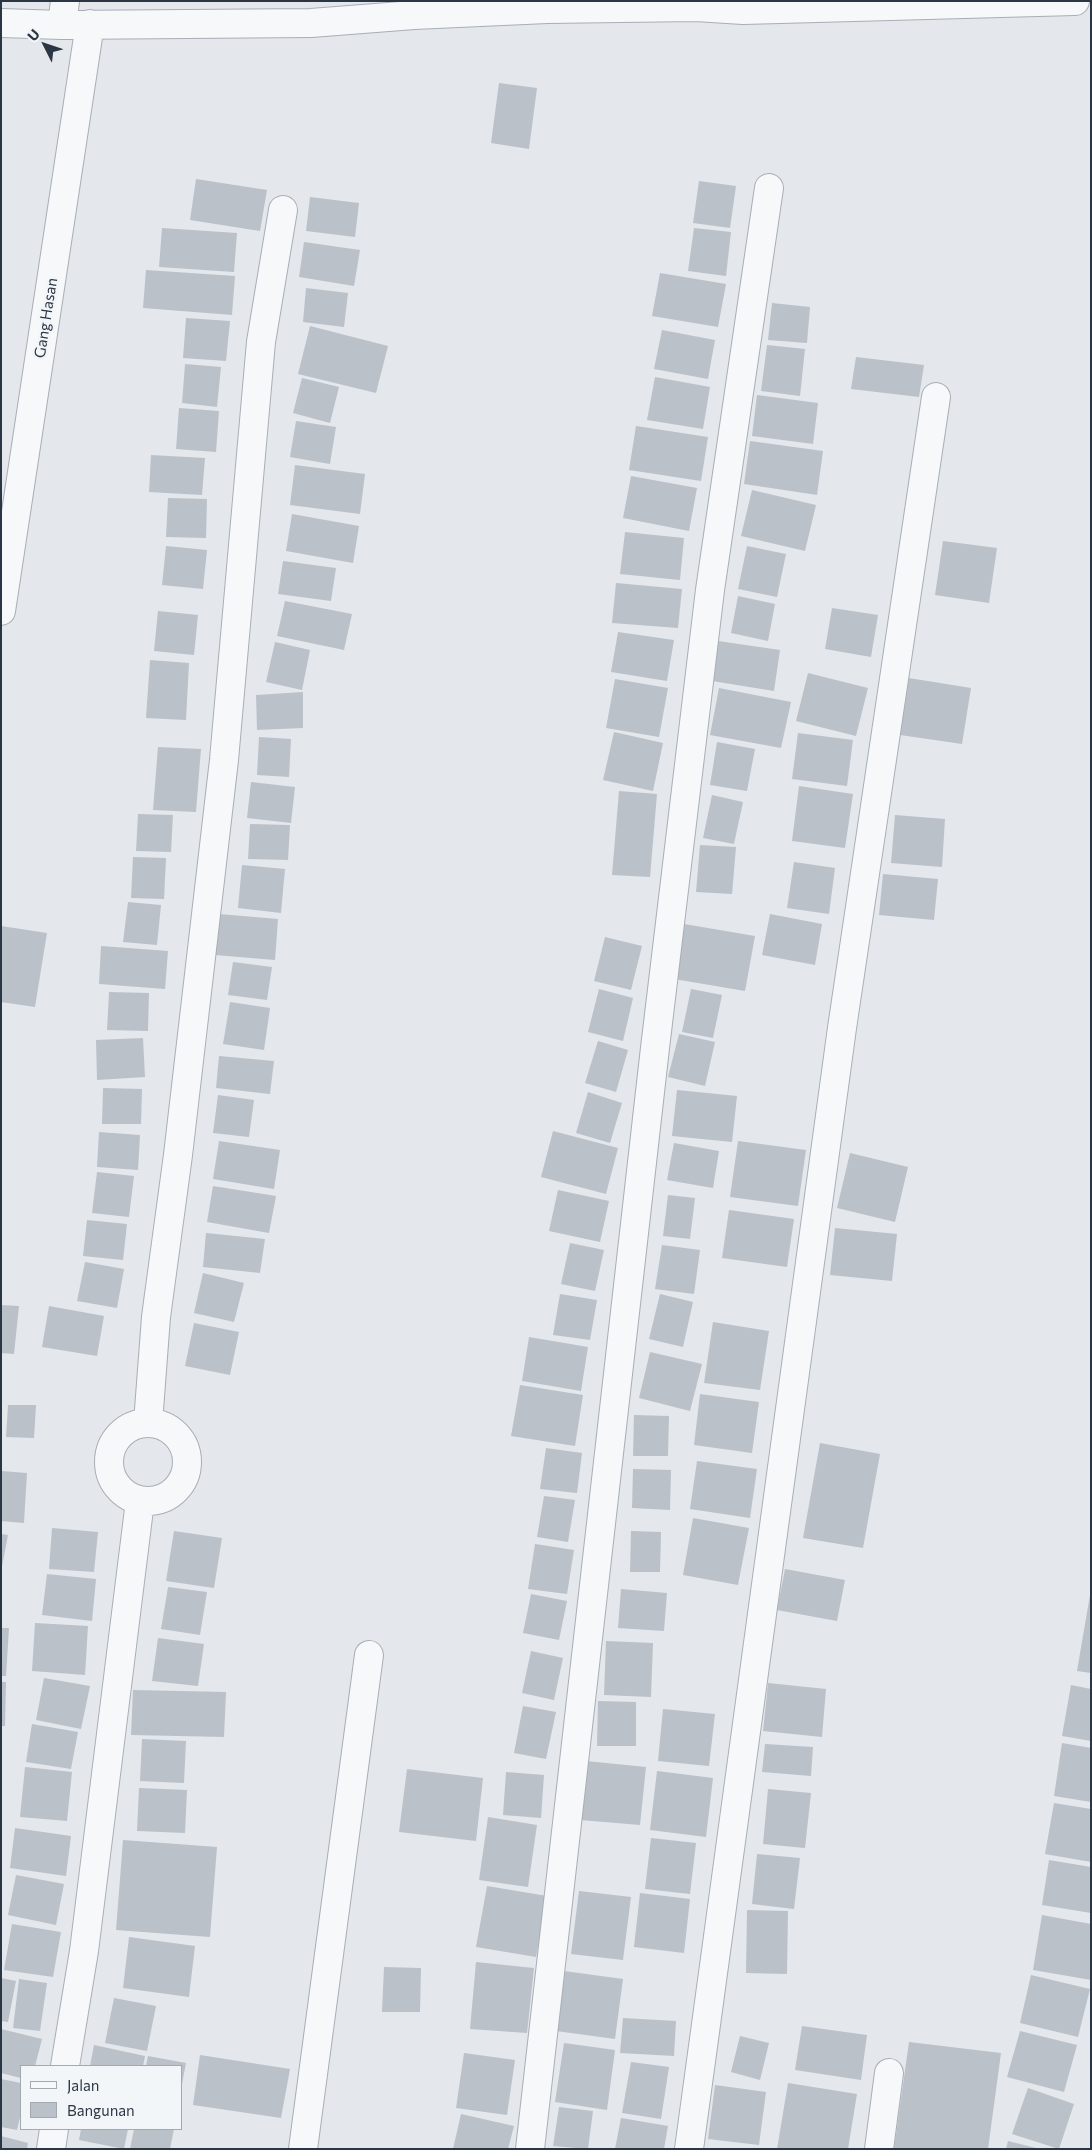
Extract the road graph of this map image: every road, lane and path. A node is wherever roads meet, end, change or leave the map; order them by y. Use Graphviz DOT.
graph roads {
  1 [pos="1075,1"];
  2 [pos="547,5"];
  3 [pos="742,5"];
  4 [pos="357,10"];
  5 [pos="171,12"];
  6 [pos="64,13"];
  7 [pos="1,23"];
  8 [pos="90,24"];
  9 [pos="769,188"];
  10 [pos="283,210"];
  11 [pos="936,397"];
  12 [pos="1,611"];
  13 [pos="148,1422"];
  14 [pos="140,1501"];
  15 [pos="370,1655"];
  16 [pos="65,2065"];
  17 [pos="890,2073"];
  18 [pos="54,2130"];
  19 [pos="51,2149"];
  20 [pos="303,2149"];
  21 [pos="530,2149"];
  22 [pos="689,2149"];
  23 [pos="879,2149"];
  1 -- 3 [label="street"];
  2 -- 3 [label="street"];
  2 -- 4 [label="street"];
  4 -- 5 [label="street"];
  5 -- 8 [label="street"];
  6 -- 7 [label="street"];
  6 -- 8 [label="street"];
  8 -- 12 [label="street, Gang Hasan"];
  9 -- 21 [label="street"];
  10 -- 13 [label="street"];
  11 -- 22 [label="street"];
  13 -- 14 [label="street"];
  13 -- 14 [label="street"];
  14 -- 16 [label="street"];
  15 -- 20 [label="street"];
  17 -- 23 [label="street"];
  18 -- 19 [label="street"];
}
